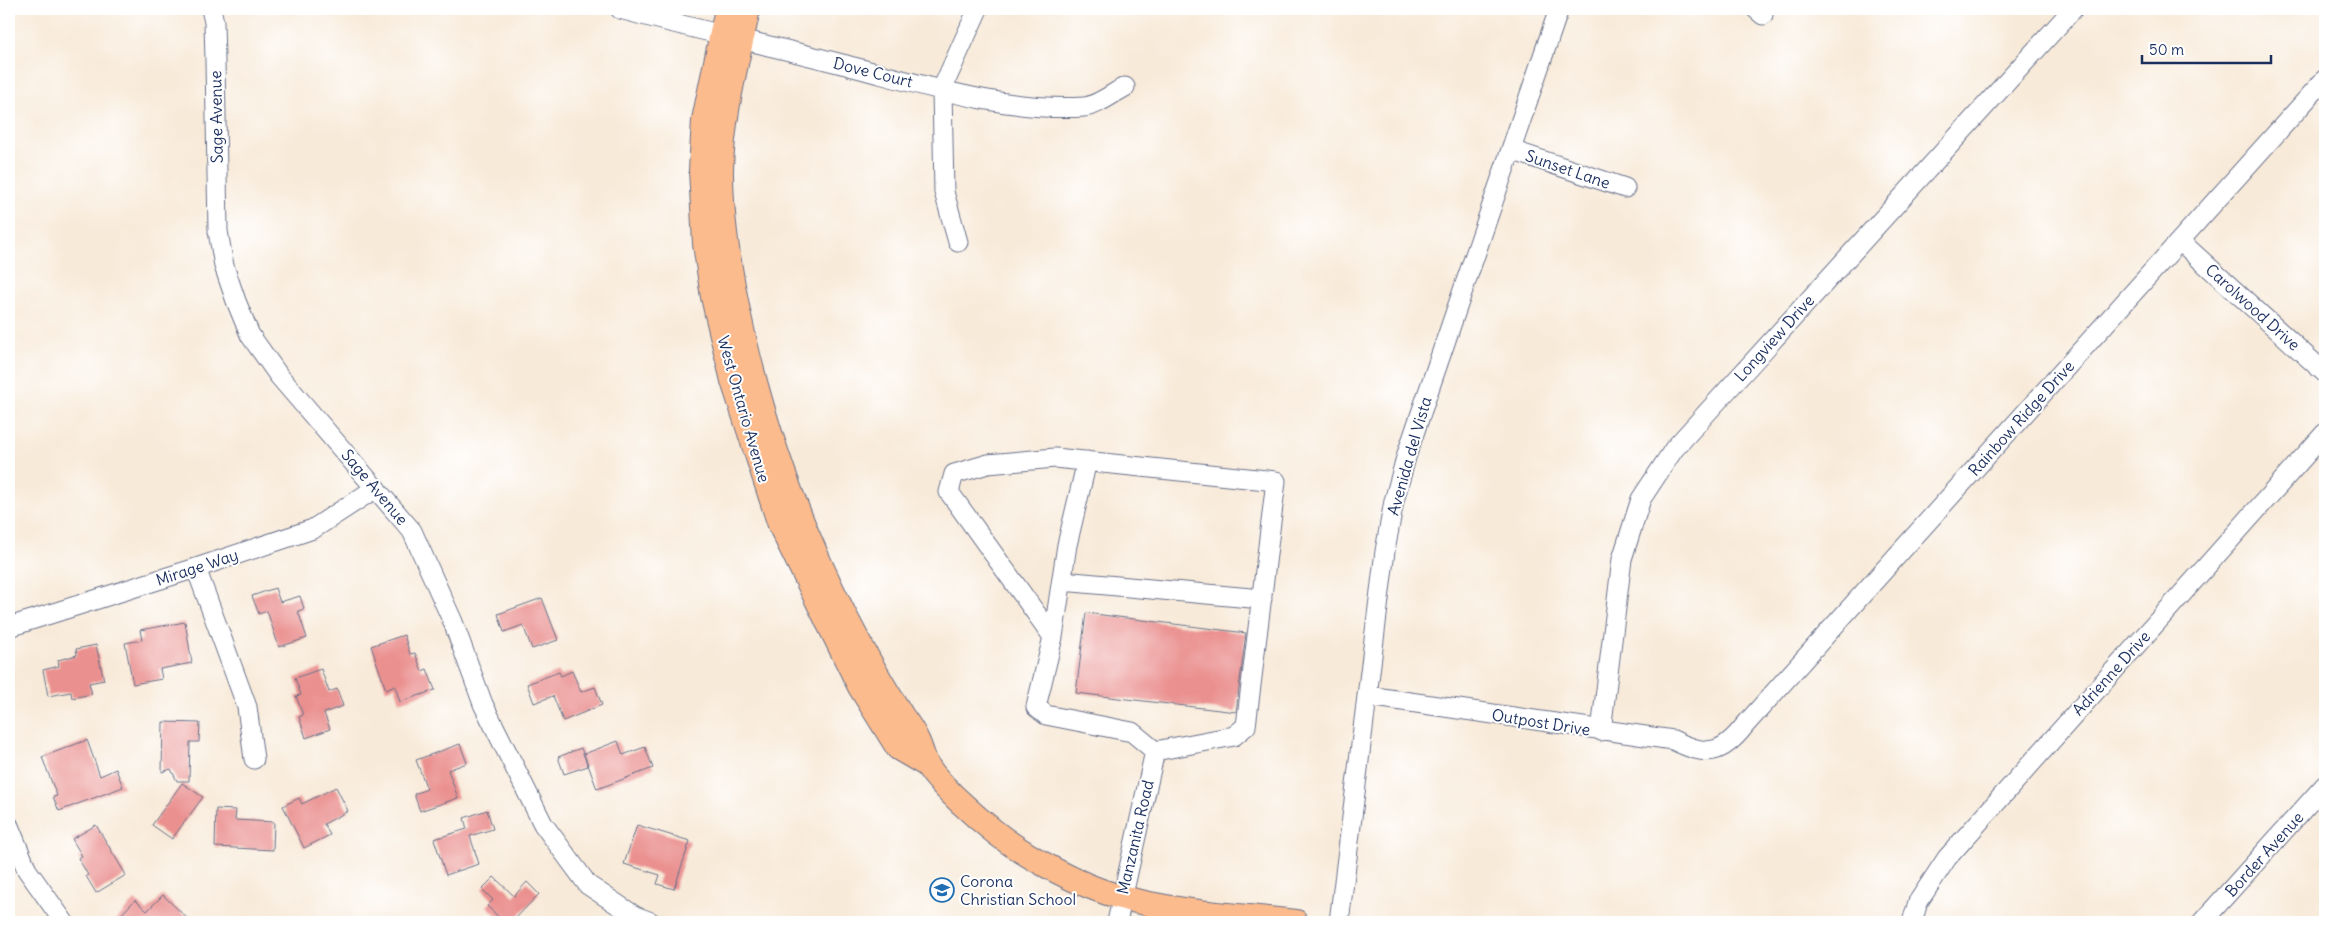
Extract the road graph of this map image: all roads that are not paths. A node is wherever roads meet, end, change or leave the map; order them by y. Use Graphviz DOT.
graph roads {
  1 [pos="211,9"];
  2 [pos="620,9"];
  3 [pos="726,9"];
  4 [pos="748,9"];
  5 [pos="978,9"];
  6 [pos="1559,9"];
  7 [pos="2073,9"];
  8 [pos="732,36"];
  9 [pos="2325,80"];
  10 [pos="1125,88"];
  11 [pos="942,89"];
  12 [pos="1511,150"];
  13 [pos="1625,188"];
  14 [pos="2180,241"];
  15 [pos="958,242"];
  16 [pos="2325,373"];
  17 [pos="2325,433"];
  18 [pos="1087,462"];
  19 [pos="376,488"];
  20 [pos="196,568"];
  21 [pos="1062,582"];
  22 [pos="1262,599"];
  23 [pos="9,627"];
  24 [pos="1053,638"];
  25 [pos="1368,696"];
  26 [pos="1600,731"];
  27 [pos="1155,751"];
  28 [pos="1712,751"];
  29 [pos="254,759"];
  30 [pos="2325,785"];
  31 [pos="9,826"];
  32 [pos="1121,898"];
  33 [pos="64,922"];
  34 [pos="651,922"];
  35 [pos="1117,922"];
  36 [pos="1296,922"];
  37 [pos="1339,922"];
  38 [pos="1912,922"];
  39 [pos="2202,922"];
  1 -- 19 [label="street, Sage Avenue"];
  2 -- 8 [label="street, Dove Court"];
  3 -- 8 [label="main road, West Ontario Avenue"];
  4 -- 8 [label="main road, West Ontario Avenue"];
  5 -- 11 [label="street"];
  6 -- 12 [label="street, Avenida del Vista"];
  7 -- 26 [label="street, Longview Drive"];
  8 -- 11 [label="street, Dove Court"];
  8 -- 32 [label="main road, West Ontario Avenue"];
  9 -- 14 [label="street, Rainbow Ridge Drive"];
  10 -- 11 [label="street, Dove Court"];
  11 -- 15 [label="street"];
  12 -- 13 [label="street, Sunset Lane"];
  12 -- 25 [label="street, Avenida del Vista"];
  14 -- 16 [label="street, Carolwood Drive"];
  14 -- 28 [label="street, Rainbow Ridge Drive"];
  17 -- 38 [label="street, Adrienne Drive"];
  18 -- 21 [label="street"];
  18 -- 22 [label="street"];
  18 -- 24 [label="street"];
  19 -- 20 [label="street, Mirage Way"];
  19 -- 34 [label="street, Sage Avenue"];
  20 -- 23 [label="street, Mirage Way"];
  20 -- 29 [label="street"];
  21 -- 22 [label="street"];
  21 -- 24 [label="street"];
  22 -- 27 [label="street"];
  24 -- 27 [label="street"];
  25 -- 26 [label="street, Outpost Drive"];
  25 -- 37 [label="street, Avenida del Vista"];
  26 -- 28 [label="street, Outpost Drive"];
  27 -- 32 [label="street, Manzanita Road"];
  30 -- 39 [label="street, Border Avenue"];
  31 -- 33 [label="street"];
  32 -- 35 [label="street, Manzanita Road"];
  32 -- 36 [label="main road, West Ontario Avenue"];
}
